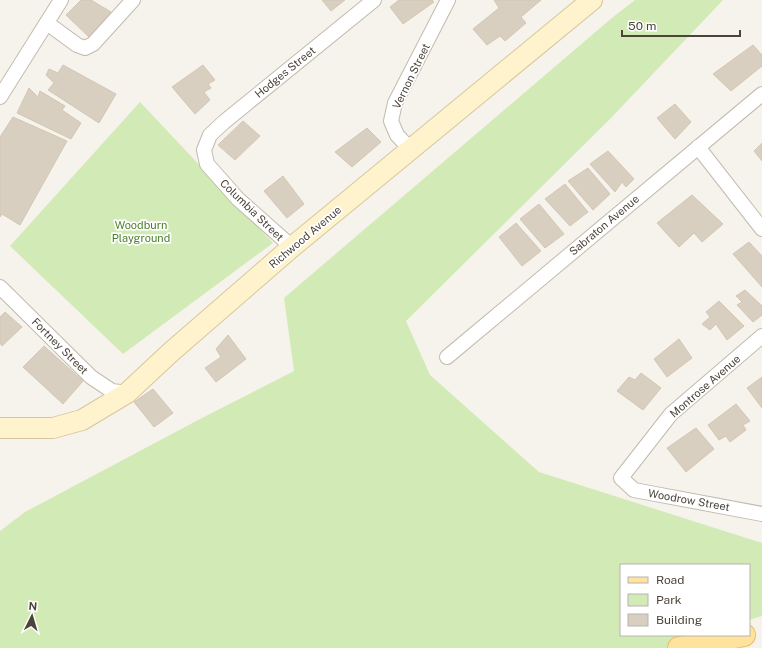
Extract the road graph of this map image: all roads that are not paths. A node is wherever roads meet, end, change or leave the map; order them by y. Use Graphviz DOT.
graph roads {
  1 [pos="60,0"];
  2 [pos="133,0"];
  3 [pos="374,0"];
  4 [pos="448,0"];
  5 [pos="592,0"];
  6 [pos="47,23"];
  7 [pos="762,94"];
  8 [pos="0,97"];
  9 [pos="698,147"];
  10 [pos="204,150"];
  11 [pos="411,150"];
  12 [pos="762,229"];
  13 [pos="292,248"];
  14 [pos="0,287"];
  15 [pos="762,336"];
  16 [pos="447,357"];
  17 [pos="127,392"];
  18 [pos="0,428"];
  19 [pos="621,478"];
  20 [pos="762,514"];
  21 [pos="762,633"];
  22 [pos="750,634"];
  23 [pos="739,636"];
  24 [pos="679,648"];
  1 -- 6 [label="street"];
  2 -- 6 [label="street"];
  3 -- 10 [label="street, Hodges Street"];
  4 -- 11 [label="street, Vernon Street"];
  5 -- 11 [label="street, Richwood Avenue"];
  6 -- 8 [label="street"];
  7 -- 9 [label="street, Sabraton Avenue"];
  9 -- 12 [label="street"];
  9 -- 16 [label="street, Sabraton Avenue"];
  10 -- 13 [label="street, Columbia Street"];
  11 -- 13 [label="street, Richwood Avenue"];
  13 -- 17 [label="street, Richwood Avenue"];
  14 -- 17 [label="street, Fortney Street"];
  15 -- 19 [label="street, Montrose Avenue"];
  17 -- 18 [label="street, Richwood Avenue"];
  19 -- 20 [label="street, Woodrow Street"];
  21 -- 22 [label="main road"];
  23 -- 24 [label="main road"];
}
